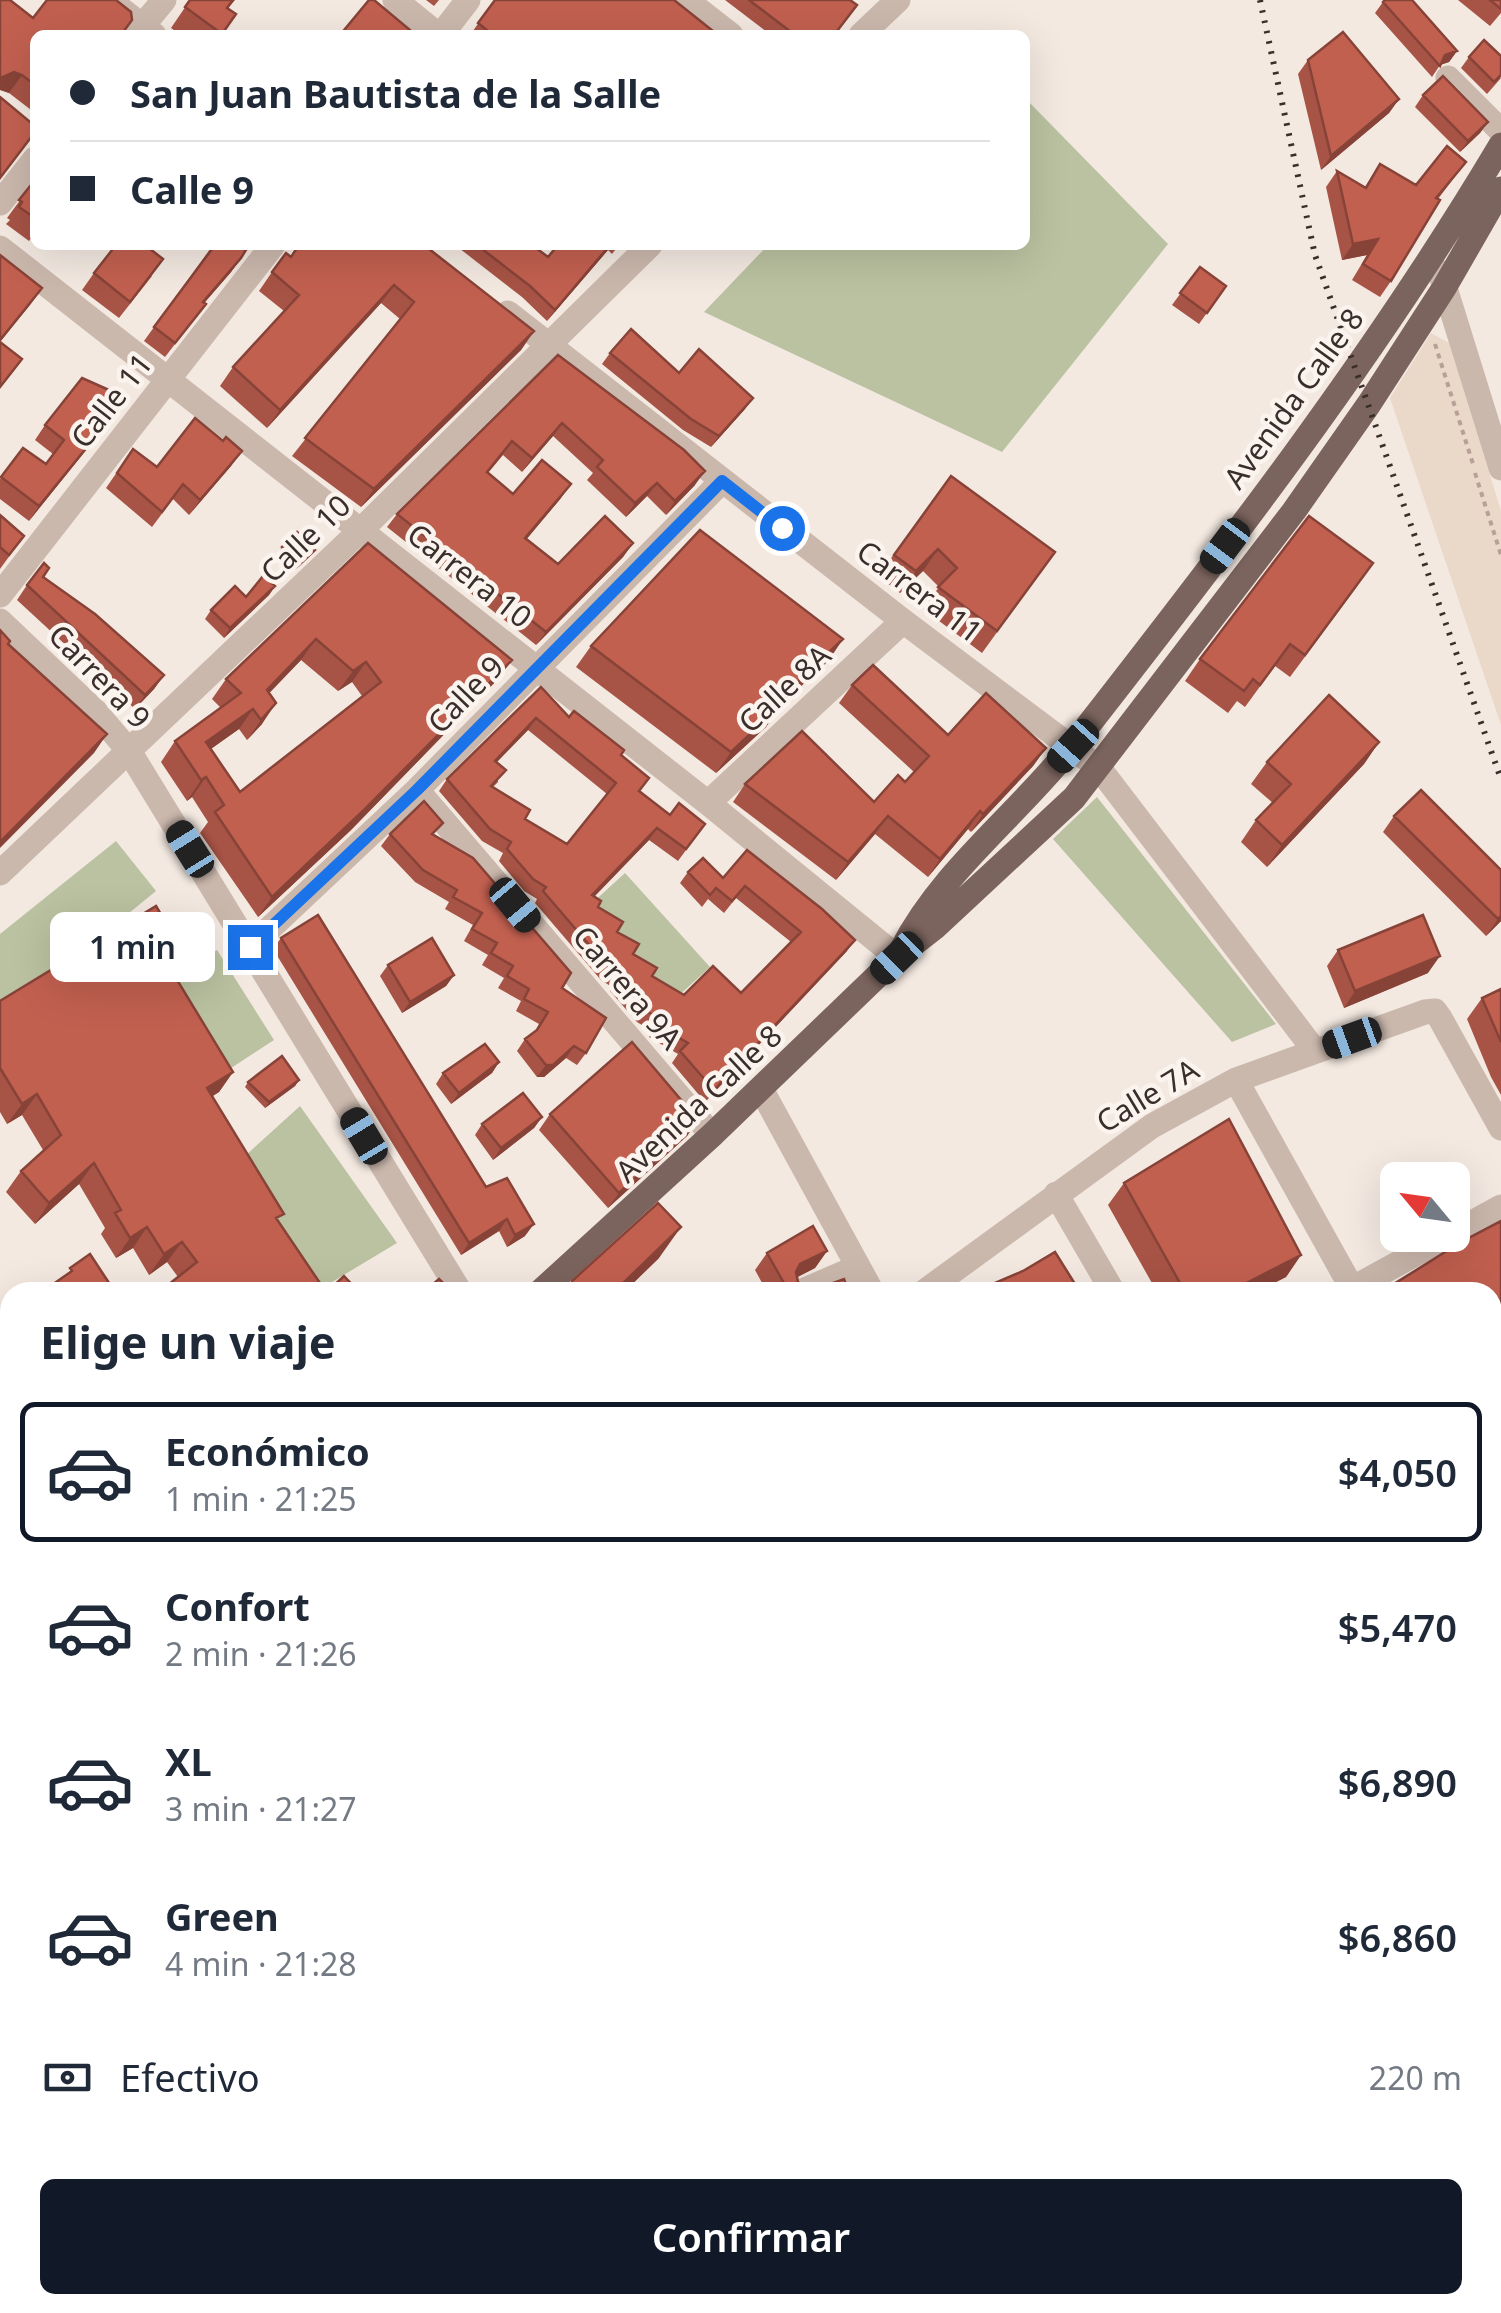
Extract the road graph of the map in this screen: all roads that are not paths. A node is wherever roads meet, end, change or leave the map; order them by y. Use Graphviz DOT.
graph roads {
  1 [pos="109,0"];
  2 [pos="164,0"];
  3 [pos="395,0"];
  4 [pos="468,0"];
  5 [pos="686,0"];
  6 [pos="898,0"];
  7 [pos="142,30"];
  8 [pos="145,30"];
  9 [pos="433,30"];
  10 [pos="443,30"];
  11 [pos="724,30"];
  12 [pos="867,30"];
  13 [pos="1448,78"];
  14 [pos="1501,131"];
  15 [pos="1501,145"];
  16 [pos="30,165"];
  17 [pos="1501,189"];
  18 [pos="0,203"];
  19 [pos="0,248"];
  20 [pos="269,250"];
  21 [pos="645,250"];
  22 [pos="1435,256"];
  23 [pos="1444,288"];
  24 [pos="492,301"];
  25 [pos="549,346"];
  26 [pos="168,380"];
  27 [pos="1501,468"];
  28 [pos="722,481"];
  29 [pos="361,530"];
  30 [pos="0,595"];
  31 [pos="0,621"];
  32 [pos="904,621"];
  33 [pos="535,668"];
  34 [pos="1073,746"];
  35 [pos="129,751"];
  36 [pos="1099,768"];
  37 [pos="417,790"];
  38 [pos="708,802"];
  39 [pos="0,873"];
  40 [pos="250,947"];
  41 [pos="897,958"];
  42 [pos="1315,1051"];
  43 [pos="1236,1080"];
  44 [pos="761,1089"];
  45 [pos="1501,1128"];
  46 [pos="712,1136"];
  47 [pos="1056,1194"];
  48 [pos="1501,1207"];
  49 [pos="1470,1224"];
  50 [pos="1420,1252"];
  51 [pos="858,1267"];
  52 [pos="454,1282"];
  53 [pos="551,1282"];
  54 [pos="823,1282"];
  55 [pos="866,1282"];
  56 [pos="937,1282"];
  57 [pos="1107,1282"];
  58 [pos="1345,1282"];
  59 [pos="1367,1282"];
  1 -- 7 [label="street"];
  2 -- 8 [label="street"];
  3 -- 9 [label="street"];
  4 -- 10 [label="street"];
  5 -- 11 [label="street"];
  6 -- 12 [label="street"];
  13 -- 14 [label="street"];
  15 -- 22 [label="main road, Avenida Calle 8"];
  16 -- 18 [label="street"];
  17 -- 23 [label="main road, Avenida Calle 8"];
  19 -- 26 [label="street, Carrera 10"];
  20 -- 26 [label="street, Calle 11"];
  21 -- 25 [label="street, Calle 10"];
  22 -- 23 [label="street"];
  22 -- 34 [label="main road, Avenida Calle 8"];
  23 -- 27 [label="street"];
  23 -- 36 [label="main road, Avenida Calle 8"];
  24 -- 25 [label="street, Carrera 11"];
  25 -- 28 [label="street, Carrera 11"];
  25 -- 29 [label="street, Calle 10"];
  26 -- 29 [label="street, Carrera 10"];
  26 -- 30 [label="street, Calle 11"];
  28 -- 32 [label="street, Carrera 11"];
  28 -- 33 [label="street, Calle 9"];
  29 -- 33 [label="street, Carrera 10"];
  29 -- 35 [label="street, Calle 10"];
  31 -- 35 [label="street, Carrera 9"];
  32 -- 34 [label="street, Carrera 11"];
  32 -- 38 [label="street, Calle 8A"];
  33 -- 37 [label="street, Calle 9"];
  33 -- 38 [label="street, Carrera 10"];
  34 -- 36 [label="street, Carrera 11"];
  34 -- 41 [label="main road, Avenida Calle 8"];
  35 -- 39 [label="street, Calle 10"];
  35 -- 40 [label="street, Carrera 9"];
  36 -- 41 [label="main road, Avenida Calle 8"];
  36 -- 42 [label="street, Carrera 11"];
  37 -- 40 [label="street, Calle 9"];
  37 -- 46 [label="street, Carrera 9A"];
  38 -- 41 [label="street, Carrera 10"];
  40 -- 52 [label="street, Carrera 9"];
  41 -- 44 [label="main road, Avenida Calle 8"];
  42 -- 43 [label="street, Calle 7A"];
  42 -- 45 [label="street, Calle 7A"];
  43 -- 47 [label="street, Calle 7A"];
  43 -- 58 [label="street"];
  44 -- 46 [label="main road, Avenida Calle 8"];
  44 -- 51 [label="street"];
  46 -- 53 [label="main road, Avenida Calle 8"];
  47 -- 56 [label="street, Calle 7A"];
  47 -- 57 [label="street"];
  48 -- 49 [label="street"];
  50 -- 59 [label="street"];
  51 -- 54 [label="street"];
  51 -- 55 [label="street"];
}
